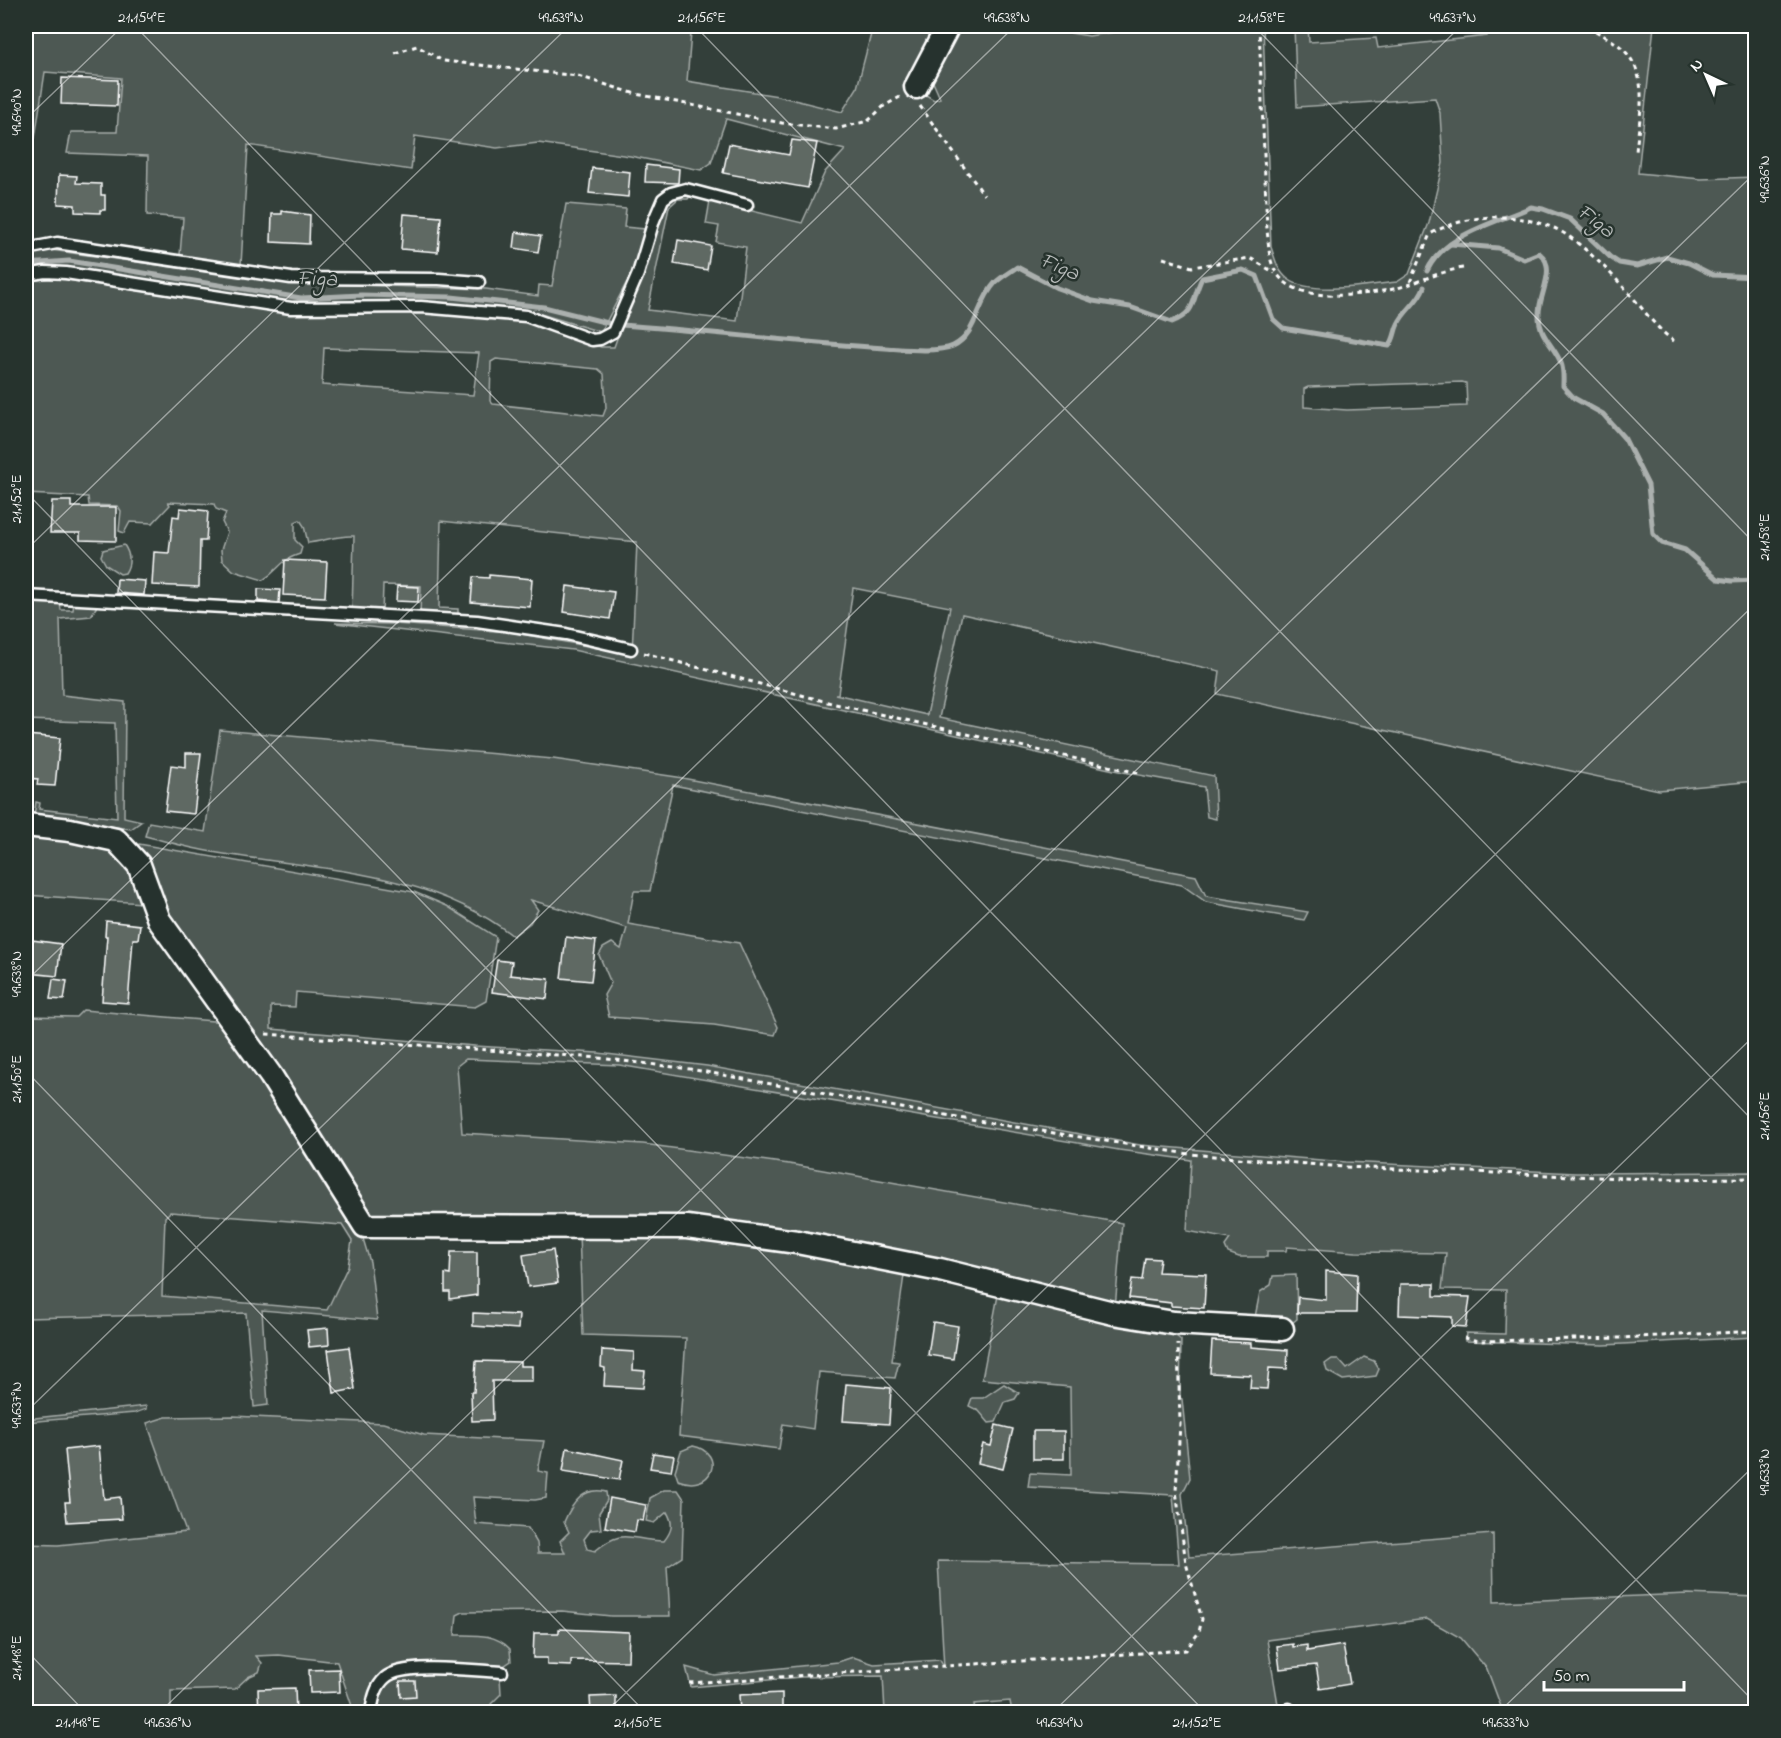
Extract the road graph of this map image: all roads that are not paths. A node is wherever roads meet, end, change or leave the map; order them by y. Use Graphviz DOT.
graph roads {
  1 [pos="948,26"];
  2 [pos="916,87"];
  3 [pos="747,205"];
  4 [pos="26,249"];
  5 [pos="26,275"];
  6 [pos="479,282"];
  7 [pos="26,596"];
  8 [pos="631,649"];
  9 [pos="26,825"];
  10 [pos="1282,1329"];
  11 [pos="502,1672"];
  12 [pos="370,1713"];
  1 -- 2 [label="street"];
  3 -- 5 [label="lane"];
  4 -- 6 [label="lane"];
  7 -- 8 [label="lane"];
  9 -- 10 [label="street"];
  11 -- 12 [label="lane"];
}
